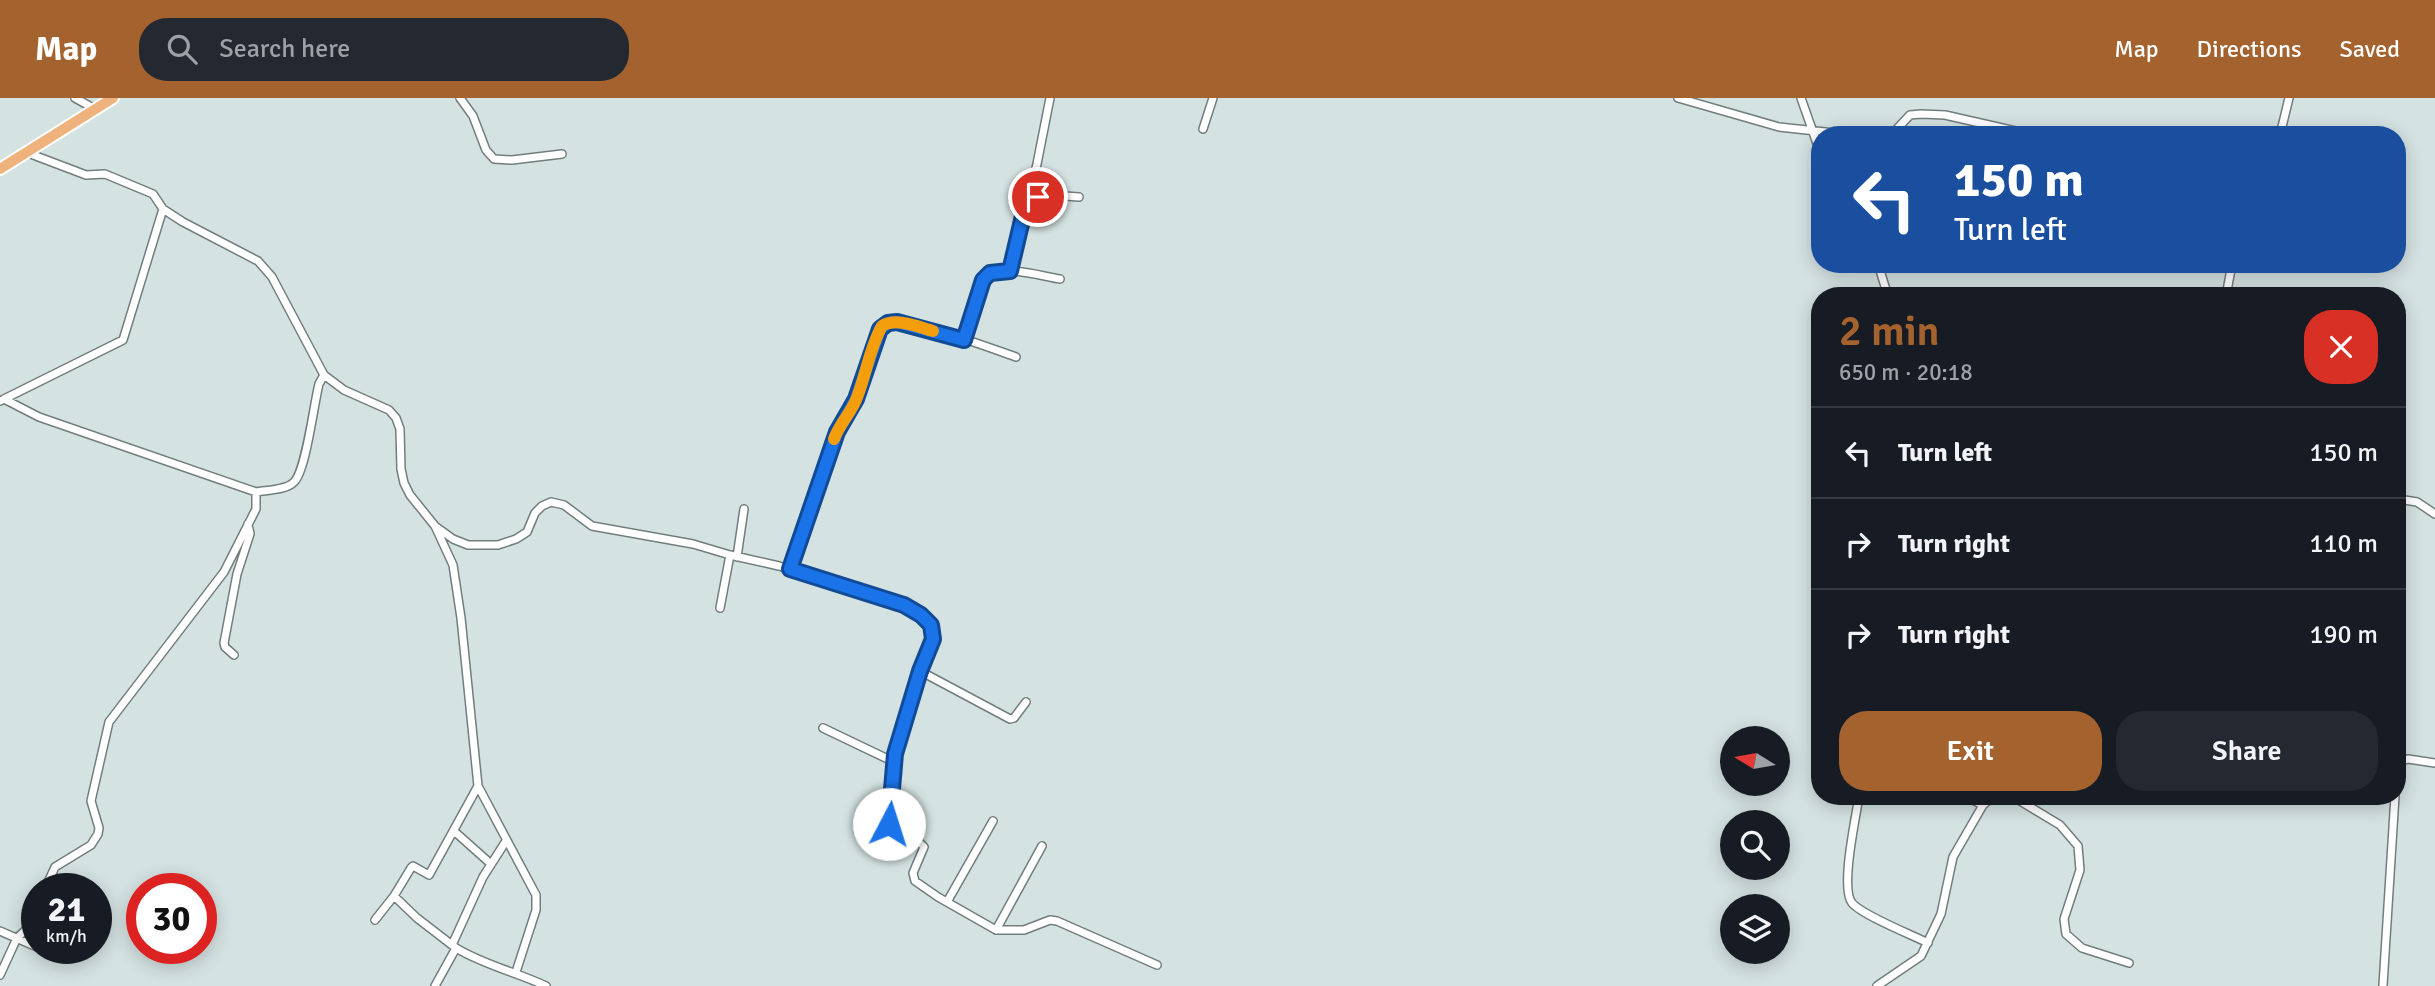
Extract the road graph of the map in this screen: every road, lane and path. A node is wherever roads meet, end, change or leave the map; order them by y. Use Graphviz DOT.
graph roads {
  1 [pos="75,98"];
  2 [pos="113,98"];
  3 [pos="460,98"];
  4 [pos="1050,98"];
  5 [pos="1213,98"];
  6 [pos="1678,98"];
  7 [pos="1801,98"];
  8 [pos="2289,98"];
  9 [pos="95,109"];
  10 [pos="1900,126"];
  11 [pos="1993,126"];
  12 [pos="2282,126"];
  13 [pos="1811,128"];
  14 [pos="1203,129"];
  15 [pos="1811,131"];
  16 [pos="28,153"];
  17 [pos="562,154"];
  18 [pos="0,169"];
  19 [pos="1079,197"];
  20 [pos="1027,199"];
  21 [pos="163,209"];
  22 [pos="1010,271"];
  23 [pos="1060,279"];
  24 [pos="964,340"];
  25 [pos="1016,357"];
  26 [pos="324,375"];
  27 [pos="2,400"];
  28 [pos="257,492"];
  29 [pos="2406,500"];
  30 [pos="744,509"];
  31 [pos="2435,514"];
  32 [pos="248,524"];
  33 [pos="435,526"];
  34 [pos="733,556"];
  35 [pos="790,569"];
  36 [pos="720,608"];
  37 [pos="234,655"];
  38 [pos="920,671"];
  39 [pos="1026,702"];
  40 [pos="823,728"];
  41 [pos="2406,760"];
  42 [pos="894,762"];
  43 [pos="2435,763"];
  44 [pos="478,786"];
  45 [pos="1858,805"];
  46 [pos="1983,805"];
  47 [pos="2027,805"];
  48 [pos="2394,805"];
  49 [pos="993,821"];
  50 [pos="454,831"];
  51 [pos="506,841"];
  52 [pos="1042,846"];
  53 [pos="491,864"];
  54 [pos="52,873"];
  55 [pos="394,896"];
  56 [pos="947,902"];
  57 [pos="375,920"];
  58 [pos="996,930"];
  59 [pos="0,931"];
  60 [pos="21,934"];
  61 [pos="17,938"];
  62 [pos="21,940"];
  63 [pos="1928,943"];
  64 [pos="454,946"];
  65 [pos="2129,963"];
  66 [pos="1157,965"];
  67 [pos="516,972"];
  68 [pos="0,975"];
  69 [pos="2383,985"];
  70 [pos="435,986"];
  71 [pos="545,986"];
  72 [pos="1877,986"];
  1 -- 9 [label="street"];
  2 -- 9 [label="main road"];
  3 -- 17 [label="street"];
  4 -- 20 [label="street"];
  5 -- 14 [label="street"];
  6 -- 15 [label="street"];
  7 -- 13 [label="street"];
  8 -- 12 [label="street"];
  9 -- 16 [label="main road"];
  10 -- 11 [label="street"];
  16 -- 18 [label="main road"];
  16 -- 21 [label="street"];
  19 -- 20 [label="street"];
  20 -- 22 [label="street"];
  21 -- 26 [label="street"];
  21 -- 27 [label="street"];
  22 -- 23 [label="street"];
  22 -- 24 [label="street"];
  24 -- 25 [label="street"];
  24 -- 35 [label="street"];
  26 -- 28 [label="street"];
  26 -- 33 [label="street"];
  27 -- 28 [label="street"];
  28 -- 32 [label="street"];
  29 -- 31 [label="street"];
  30 -- 34 [label="street"];
  32 -- 37 [label="street"];
  32 -- 54 [label="street"];
  33 -- 34 [label="street"];
  33 -- 44 [label="street"];
  34 -- 35 [label="street"];
  34 -- 36 [label="street"];
  35 -- 38 [label="street"];
  38 -- 39 [label="street"];
  38 -- 42 [label="street"];
  40 -- 42 [label="street"];
  41 -- 43 [label="street"];
  42 -- 56 [label="street"];
  44 -- 50 [label="street"];
  44 -- 51 [label="street"];
  45 -- 63 [label="street"];
  46 -- 63 [label="street"];
  47 -- 65 [label="street"];
  48 -- 69 [label="street"];
  49 -- 56 [label="street"];
  50 -- 53 [label="street"];
  50 -- 55 [label="street"];
  51 -- 53 [label="street"];
  51 -- 67 [label="street"];
  52 -- 58 [label="street"];
  53 -- 64 [label="street"];
  55 -- 57 [label="street"];
  55 -- 64 [label="street"];
  56 -- 58 [label="street"];
  58 -- 66 [label="street"];
  59 -- 61 [label="street"];
  60 -- 61 [label="street"];
  61 -- 62 [label="street"];
  61 -- 68 [label="street"];
  63 -- 72 [label="street"];
  64 -- 67 [label="street"];
  64 -- 70 [label="street"];
  67 -- 71 [label="street"];
}
